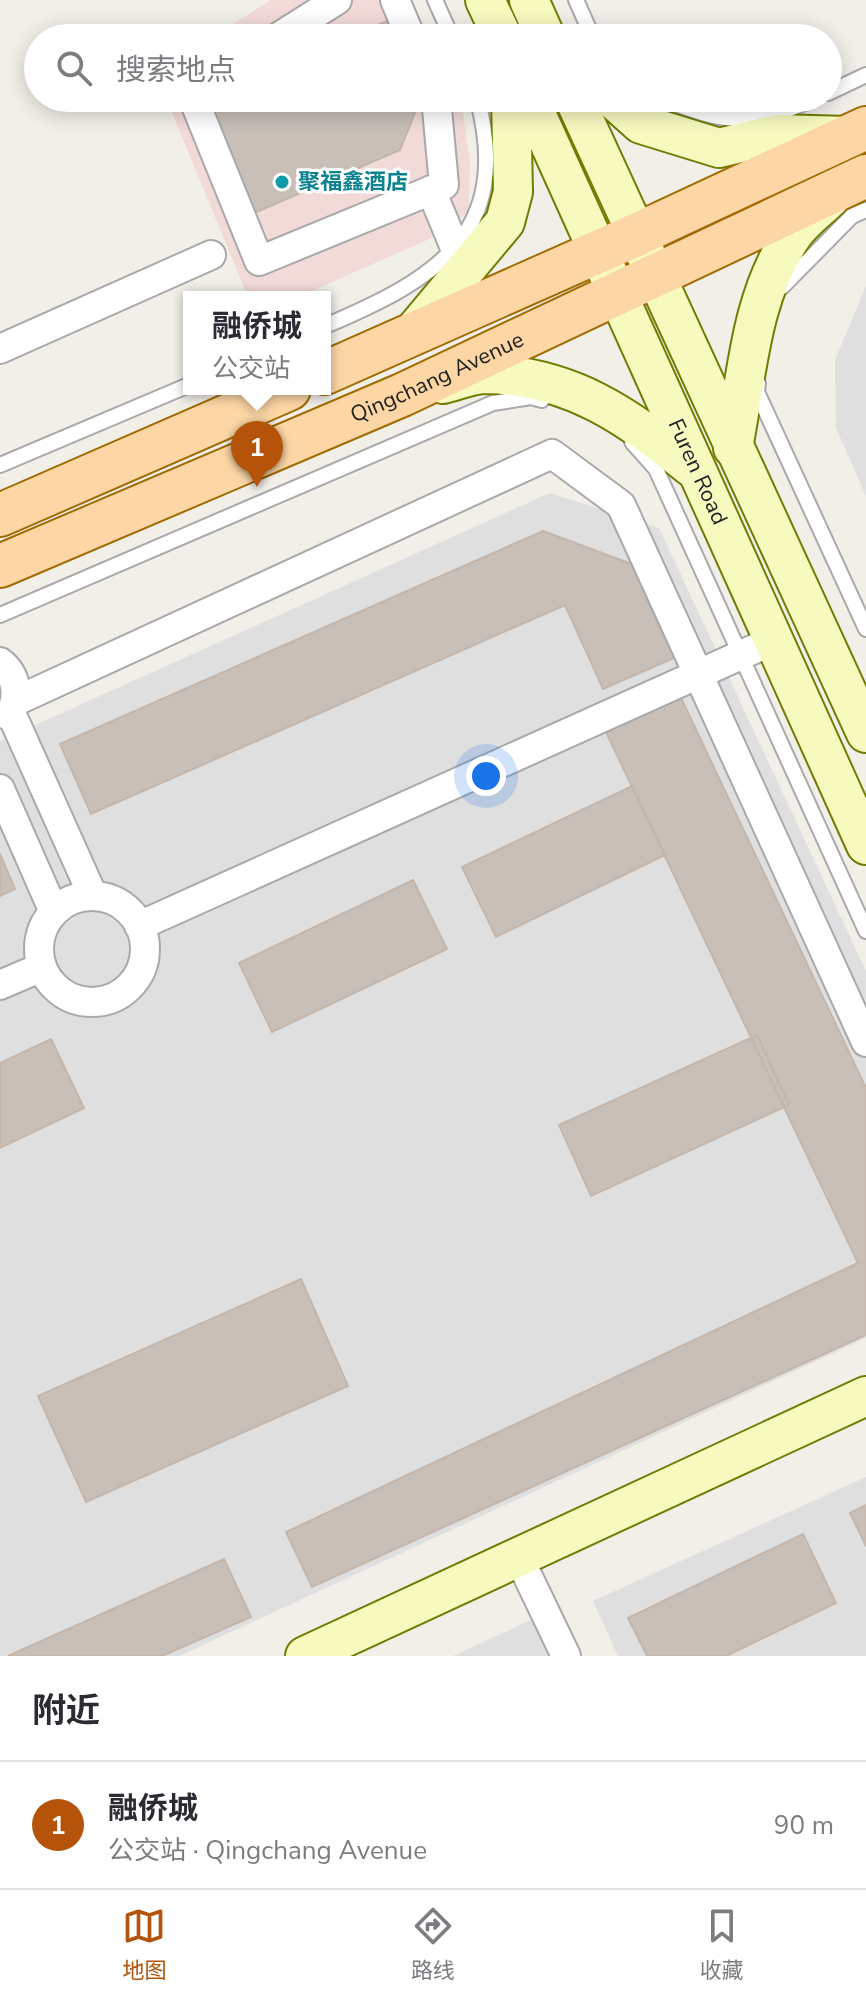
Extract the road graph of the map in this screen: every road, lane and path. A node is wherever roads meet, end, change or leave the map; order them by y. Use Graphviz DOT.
graph roads {
  1 [pos="337,0"];
  2 [pos="395,0"];
  3 [pos="435,0"];
  4 [pos="485,0"];
  5 [pos="529,0"];
  6 [pos="576,0"];
  7 [pos="299,24"];
  8 [pos="405,24"];
  9 [pos="446,24"];
  10 [pos="496,24"];
  11 [pos="540,24"];
  12 [pos="587,24"];
  13 [pos="866,75"];
  14 [pos="842,86"];
  15 [pos="199,112"];
  16 [pos="437,112"];
  17 [pos="479,112"];
  18 [pos="511,112"];
  19 [pos="535,112"];
  20 [pos="580,112"];
  21 [pos="628,112"];
  22 [pos="697,112"];
  23 [pos="784,112"];
  24 [pos="857,132"];
  25 [pos="431,190"];
  26 [pos="858,191"];
  27 [pos="636,235"];
  28 [pos="455,248"];
  29 [pos="597,252"];
  30 [pos="211,255"];
  31 [pos="656,275"];
  32 [pos="615,293"];
  33 [pos="331,323"];
  34 [pos="409,337"];
  35 [pos="0,349"];
  36 [pos="331,370"];
  37 [pos="183,388"];
  38 [pos="275,395"];
  39 [pos="402,395"];
  40 [pos="733,448"];
  41 [pos="0,465"];
  42 [pos="696,472"];
  43 [pos="0,515"];
  44 [pos="0,566"];
  45 [pos="0,615"];
  46 [pos="866,629"];
  47 [pos="757,648"];
  48 [pos="0,662"];
  49 [pos="699,673"];
  50 [pos="9,713"];
  51 [pos="866,733"];
  52 [pos="0,789"];
  53 [pos="866,845"];
  54 [pos="93,896"];
  55 [pos="54,912"];
  56 [pos="139,926"];
  57 [pos="866,931"];
  58 [pos="42,967"];
  59 [pos="0,985"];
  60 [pos="866,1042"];
  61 [pos="866,1396"];
  62 [pos="866,1420"];
  63 [pos="523,1564"];
  64 [pos="305,1656"];
  65 [pos="341,1656"];
  66 [pos="566,1656"];
  1 -- 7 [label="street"];
  2 -- 8 [label="street"];
  3 -- 9 [label="lane"];
  4 -- 10 [label="main road"];
  5 -- 11 [label="main road"];
  6 -- 12 [label="lane"];
  13 -- 14 [label="lane"];
  15 -- 25 [label="street"];
  16 -- 25 [label="street"];
  17 -- 28 [label="lane"];
  18 -- 34 [label="main road"];
  19 -- 29 [label="main road, Furen Road"];
  20 -- 27 [label="main road, Furen Road"];
  21 -- 24 [label="main road"];
  22 -- 23 [label="lane"];
  24 -- 27 [label="main road"];
  25 -- 28 [label="street"];
  26 -- 31 [label="main road, Qingchang Avenue"];
  26 -- 40 [label="main road"];
  26 -- 46 [label="lane"];
  27 -- 29 [label="main road"];
  27 -- 31 [label="main road, Furen Road"];
  28 -- 33 [label="lane"];
  29 -- 32 [label="main road, Furen Road"];
  29 -- 34 [label="main road"];
  30 -- 35 [label="street"];
  31 -- 32 [label="main road, Qingchang Avenue"];
  31 -- 40 [label="main road, Furen Road"];
  32 -- 39 [label="main road, Qingchang Avenue"];
  32 -- 42 [label="main road, Furen Road"];
  34 -- 36 [label="main road"];
  37 -- 41 [label="lane"];
  38 -- 43 [label="main road"];
  39 -- 42 [label="main road"];
  39 -- 44 [label="main road, Qingchang Avenue"];
  40 -- 51 [label="main road, Furen Road"];
  42 -- 47 [label="main road, Furen Road"];
  45 -- 47 [label="lane"];
  47 -- 49 [label="street"];
  47 -- 53 [label="main road, Furen Road"];
  47 -- 57 [label="lane"];
  48 -- 50 [label="street"];
  49 -- 50 [label="street"];
  49 -- 56 [label="street"];
  49 -- 60 [label="street"];
  50 -- 54 [label="street"];
  52 -- 55 [label="street"];
  54 -- 55 [label="street"];
  54 -- 56 [label="street"];
  55 -- 58 [label="street"];
  56 -- 58 [label="street"];
  58 -- 59 [label="street"];
  61 -- 63 [label="main road"];
  62 -- 63 [label="main road"];
  63 -- 64 [label="main road"];
  63 -- 65 [label="main road"];
  63 -- 66 [label="street"];
}
